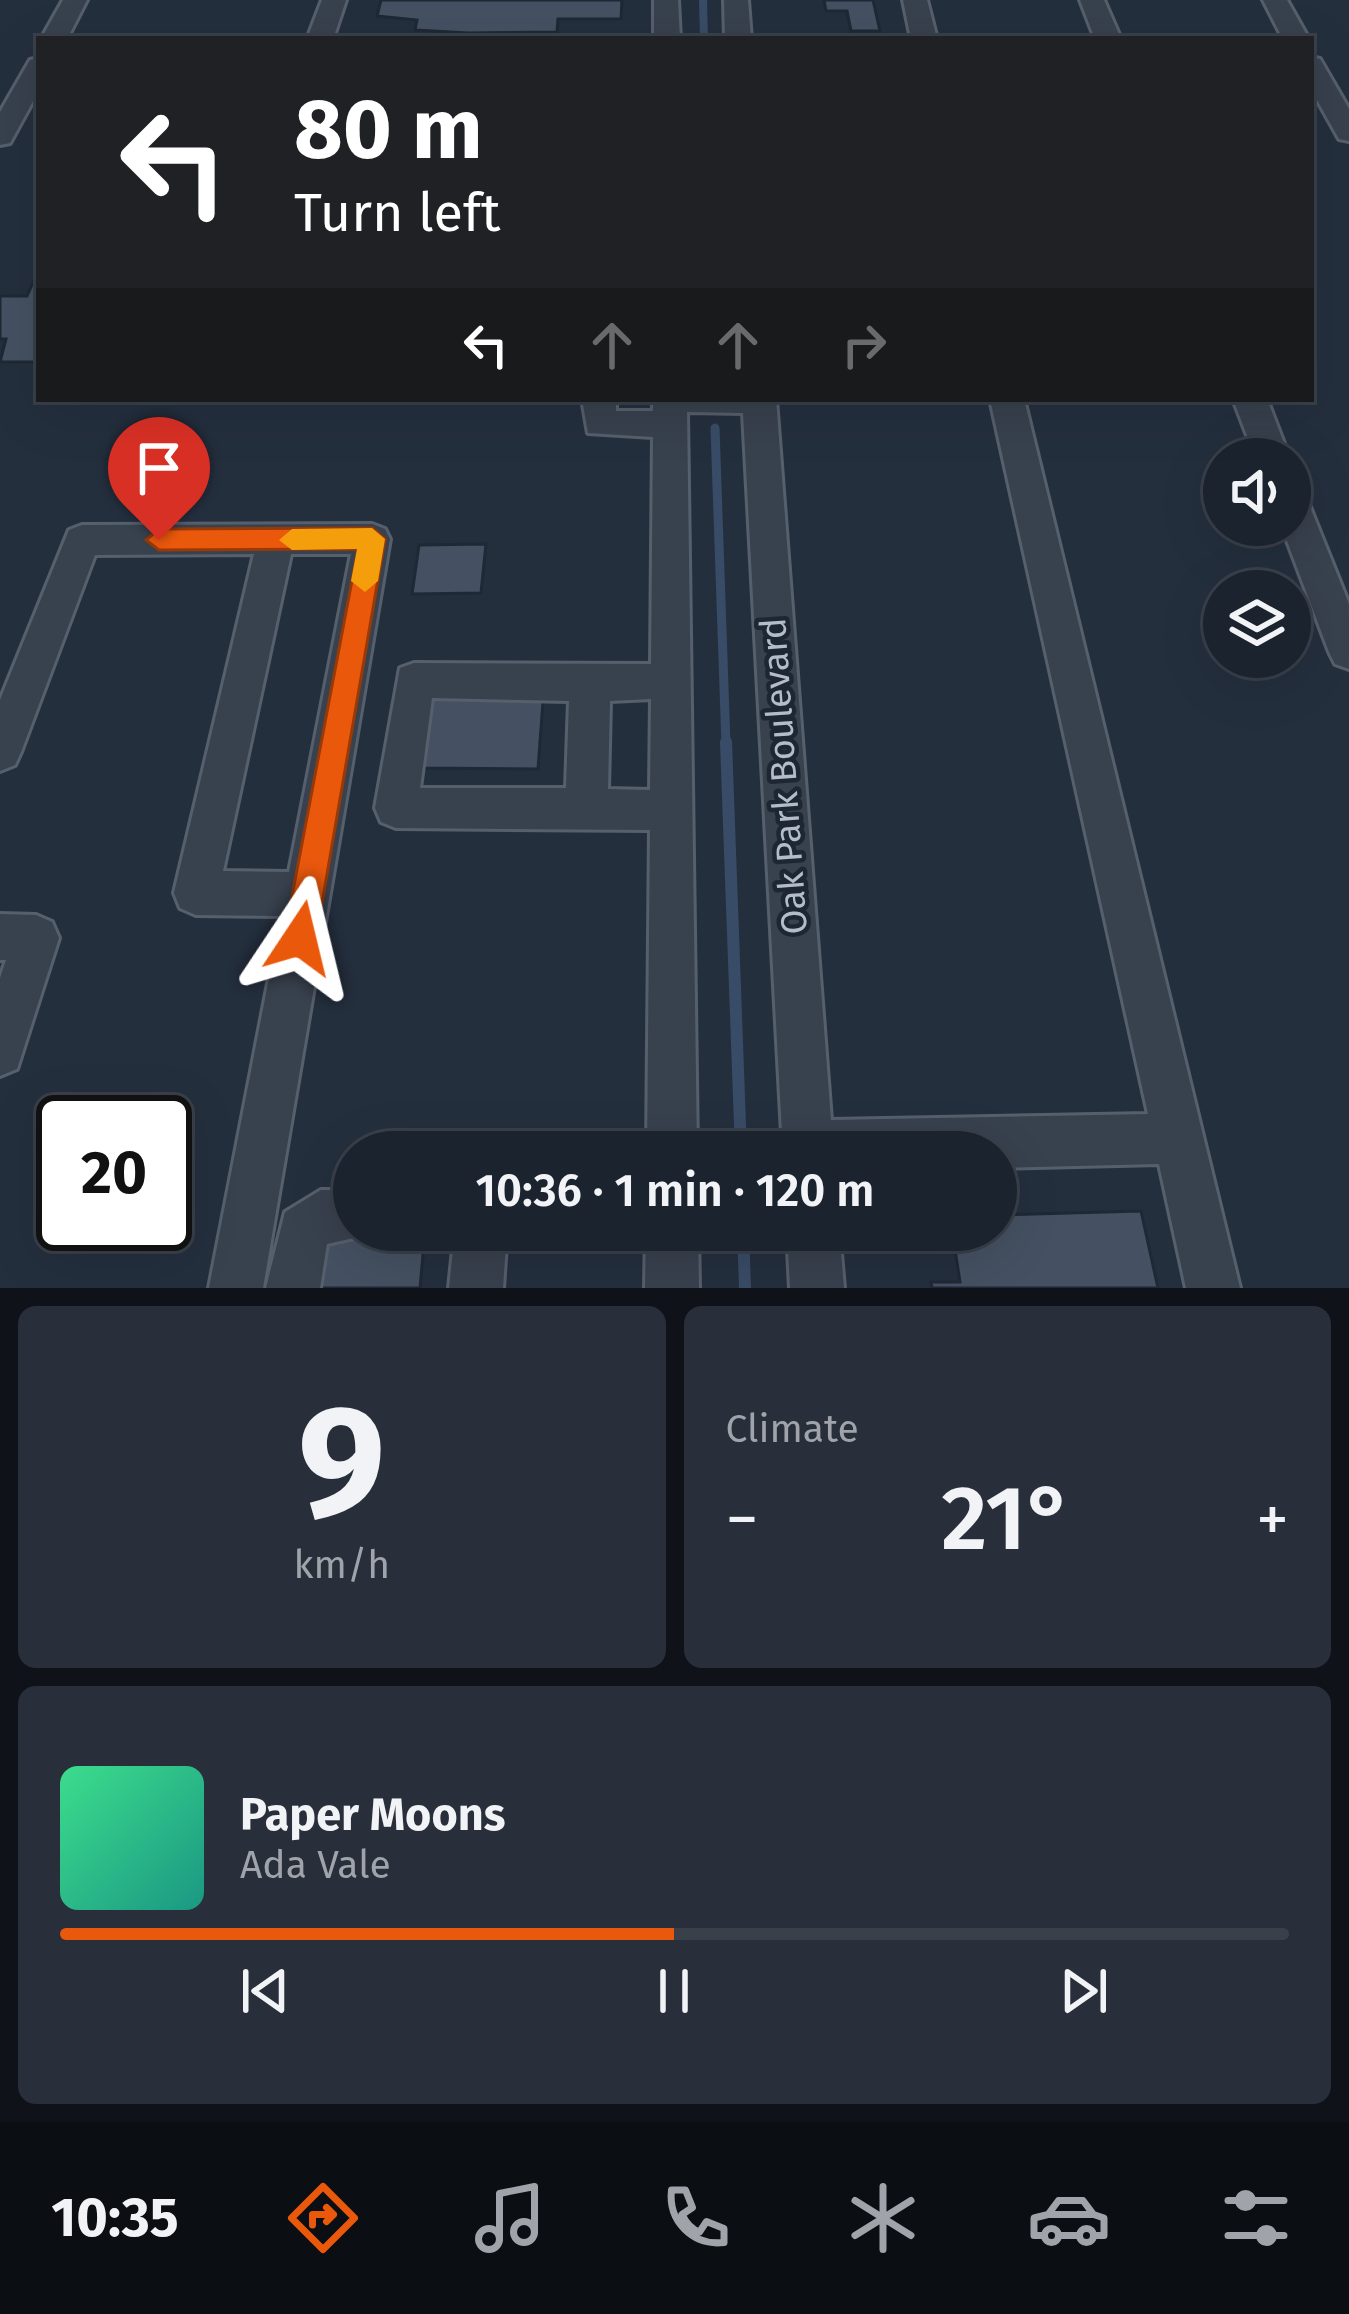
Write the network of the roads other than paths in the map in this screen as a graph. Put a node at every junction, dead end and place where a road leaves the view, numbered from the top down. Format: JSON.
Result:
{"nodes":[{"id":1,"x":75,"y":0,"type":"edge"},
{"id":2,"x":334,"y":0,"type":"edge"},
{"id":3,"x":666,"y":0,"type":"edge"},
{"id":4,"x":736,"y":0,"type":"edge"},
{"id":5,"x":915,"y":0,"type":"edge"},
{"id":6,"x":1093,"y":0,"type":"edge"},
{"id":7,"x":1274,"y":0,"type":"edge"},
{"id":8,"x":56,"y":36,"type":"edge"},
{"id":9,"x":321,"y":36,"type":"edge"},
{"id":10,"x":667,"y":36,"type":"edge"},
{"id":11,"x":738,"y":36,"type":"edge"},
{"id":12,"x":923,"y":36,"type":"edge"},
{"id":13,"x":1107,"y":36,"type":"edge"},
{"id":14,"x":1294,"y":36,"type":"edge"},
{"id":15,"x":1314,"y":70,"type":"edge"},
{"id":16,"x":36,"y":71,"type":"edge"},
{"id":17,"x":1349,"y":133,"type":"edge"},
{"id":18,"x":0,"y":137,"type":"edge"},
{"id":19,"x":598,"y":402,"type":"edge"},
{"id":20,"x":734,"y":402,"type":"edge"},
{"id":21,"x":759,"y":402,"type":"edge"},
{"id":22,"x":1008,"y":402,"type":"edge"},
{"id":23,"x":1251,"y":402,"type":"edge"},
{"id":24,"x":672,"y":407,"type":"edge"},
{"id":25,"x":1265,"y":438,"type":"edge"},
{"id":26,"x":276,"y":540,"type":"junction"},
{"id":27,"x":1307,"y":546,"type":"edge"},
{"id":28,"x":1349,"y":652,"type":"edge"},
{"id":29,"x":671,"y":681,"type":"junction"},
{"id":30,"x":590,"y":684,"type":"junction"},
{"id":31,"x":0,"y":752,"type":"edge"},
{"id":32,"x":586,"y":808,"type":"junction"},
{"id":33,"x":671,"y":811,"type":"junction"},
{"id":34,"x":308,"y":894,"type":"junction"},
{"id":35,"x":0,"y":938,"type":"edge"},
{"id":36,"x":0,"y":1052,"type":"edge"},
{"id":37,"x":672,"y":1131,"type":"edge"},
{"id":38,"x":807,"y":1131,"type":"edge"},
{"id":39,"x":1178,"y":1139,"type":"junction"},
{"id":40,"x":1017,"y":1143,"type":"edge"},
{"id":41,"x":333,"y":1216,"type":"edge"},
{"id":42,"x":479,"y":1251,"type":"edge"},
{"id":43,"x":672,"y":1251,"type":"edge"},
{"id":44,"x":814,"y":1251,"type":"edge"},
{"id":45,"x":236,"y":1288,"type":"edge"},
{"id":46,"x":293,"y":1288,"type":"edge"},
{"id":47,"x":476,"y":1288,"type":"edge"},
{"id":48,"x":672,"y":1288,"type":"edge"},
{"id":49,"x":817,"y":1288,"type":"edge"},
{"id":50,"x":1213,"y":1288,"type":"edge"}],
"edges":[{"from":1,"to":8,"type":"street"},
{"from":2,"to":9,"type":"street"},
{"from":3,"to":10,"type":"street"},
{"from":4,"to":11,"type":"street"},
{"from":5,"to":12,"type":"street"},
{"from":6,"to":13,"type":"street"},
{"from":7,"to":14,"type":"street"},
{"from":15,"to":17,"type":"street"},
{"from":16,"to":18,"type":"street"},
{"from":19,"to":24,"type":"street"},
{"from":20,"to":24,"type":"street"},
{"from":21,"to":38,"type":"street","name":"Oak Park Boulevard"},
{"from":22,"to":39,"type":"street"},
{"from":23,"to":25,"type":"street"},
{"from":24,"to":29,"type":"street"},
{"from":26,"to":31,"type":"street"},
{"from":26,"to":34,"type":"street"},
{"from":26,"to":34,"type":"street"},
{"from":27,"to":28,"type":"street"},
{"from":29,"to":30,"type":"street"},
{"from":29,"to":33,"type":"street"},
{"from":30,"to":32,"type":"street"},
{"from":30,"to":32,"type":"street"},
{"from":32,"to":33,"type":"street"},
{"from":33,"to":37,"type":"street"},
{"from":34,"to":45,"type":"street"},
{"from":35,"to":36,"type":"street"},
{"from":39,"to":40,"type":"street"},
{"from":39,"to":50,"type":"street"},
{"from":41,"to":46,"type":"street"},
{"from":42,"to":47,"type":"street"},
{"from":43,"to":48,"type":"street"},
{"from":44,"to":49,"type":"street"}]}
